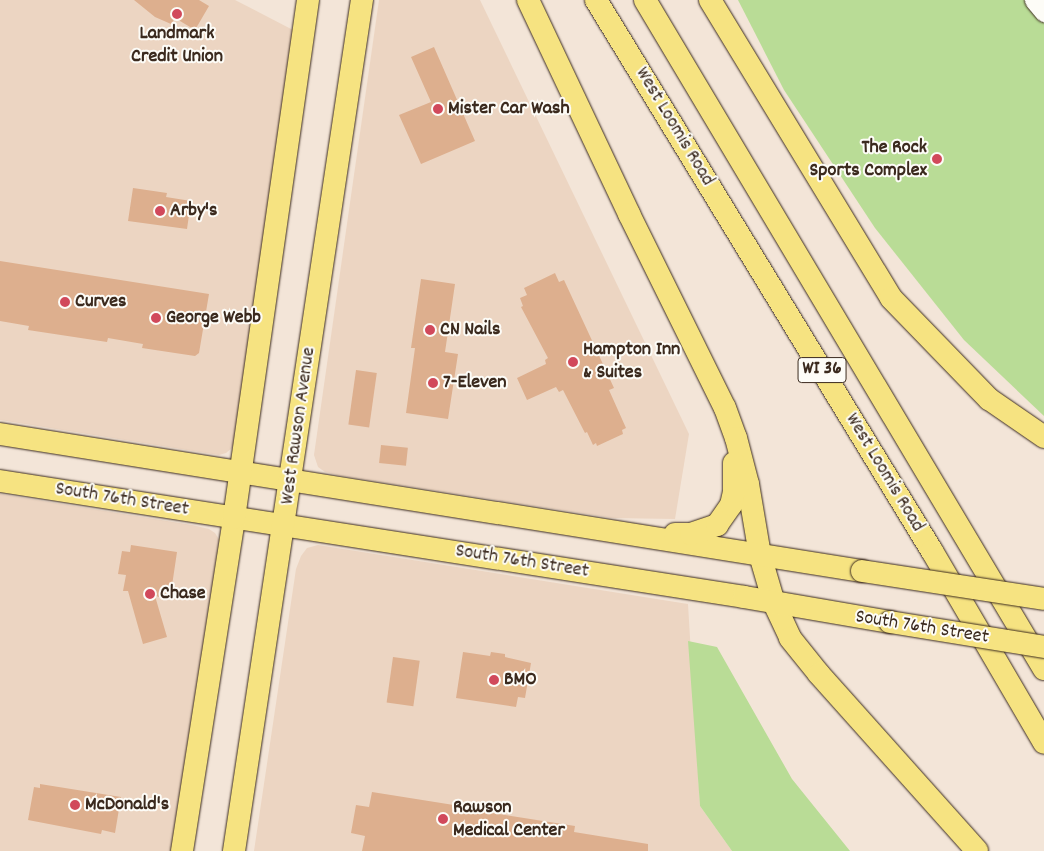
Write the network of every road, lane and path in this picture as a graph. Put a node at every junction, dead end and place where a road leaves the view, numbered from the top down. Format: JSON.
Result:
{"nodes":[{"id":1,"x":308,"y":0,"type":"edge"},
{"id":2,"x":362,"y":0,"type":"edge"},
{"id":3,"x":528,"y":0,"type":"edge"},
{"id":4,"x":596,"y":0,"type":"edge"},
{"id":5,"x":645,"y":0,"type":"edge"},
{"id":6,"x":710,"y":0,"type":"edge"},
{"id":7,"x":1034,"y":0,"type":"edge"},
{"id":8,"x":1044,"y":12,"type":"edge"},
{"id":9,"x":725,"y":408,"type":"junction"},
{"id":10,"x":0,"y":434,"type":"edge"},
{"id":11,"x":1044,"y":437,"type":"edge"},
{"id":12,"x":240,"y":472,"type":"junction"},
{"id":13,"x":0,"y":481,"type":"edge"},
{"id":14,"x":291,"y":482,"type":"junction"},
{"id":15,"x":234,"y":518,"type":"junction"},
{"id":16,"x":284,"y":525,"type":"junction"},
{"id":17,"x":630,"y":535,"type":"junction"},
{"id":18,"x":760,"y":555,"type":"junction"},
{"id":19,"x":1044,"y":599,"type":"edge"},
{"id":20,"x":774,"y":603,"type":"junction"},
{"id":21,"x":1044,"y":647,"type":"edge"},
{"id":22,"x":1044,"y":669,"type":"edge"},
{"id":23,"x":1044,"y":743,"type":"edge"},
{"id":24,"x":182,"y":851,"type":"edge"},
{"id":25,"x":234,"y":851,"type":"edge"},
{"id":26,"x":977,"y":851,"type":"edge"}],
"edges":[{"from":1,"to":12,"type":"main road"},
{"from":2,"to":14,"type":"main road","name":"West Rawson Avenue"},
{"from":3,"to":9,"type":"main road"},
{"from":4,"to":23,"type":"main road","name":"West Loomis Road","number":"WI 36"},
{"from":5,"to":22,"type":"main road","name":"West Loomis Road","number":"WI 36"},
{"from":6,"to":11,"type":"main road"},
{"from":7,"to":8,"type":"street"},
{"from":9,"to":17,"type":"main road"},
{"from":9,"to":18,"type":"main road"},
{"from":10,"to":12,"type":"main road"},
{"from":12,"to":14,"type":"main road"},
{"from":12,"to":15,"type":"main road"},
{"from":13,"to":15,"type":"main road","name":"South 76th Street"},
{"from":14,"to":16,"type":"main road","name":"West Rawson Avenue"},
{"from":14,"to":17,"type":"main road"},
{"from":15,"to":16,"type":"main road","name":"South 76th Street"},
{"from":15,"to":24,"type":"main road"},
{"from":16,"to":20,"type":"main road","name":"South 76th Street"},
{"from":16,"to":25,"type":"main road","name":"West Rawson Avenue"},
{"from":17,"to":18,"type":"main road"},
{"from":18,"to":19,"type":"main road","bridge":true},
{"from":18,"to":20,"type":"main road"},
{"from":20,"to":21,"type":"main road","name":"South 76th Street","bridge":true},
{"from":20,"to":26,"type":"main road"}]}
